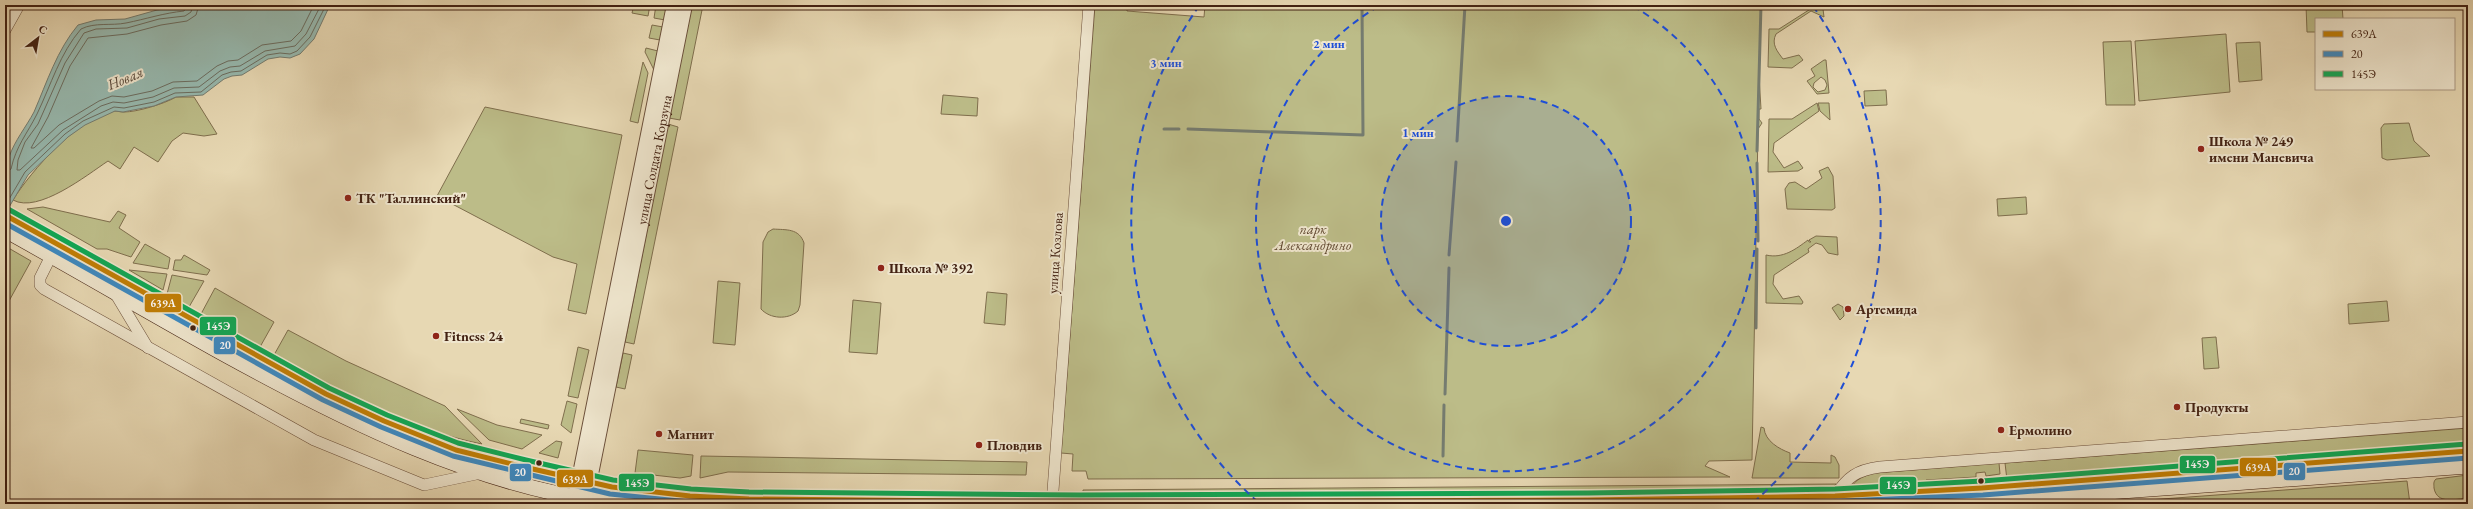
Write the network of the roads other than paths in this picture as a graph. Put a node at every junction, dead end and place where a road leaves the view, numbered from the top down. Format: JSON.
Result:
{"nodes":[{"id":1,"x":19,"y":5,"type":"edge"},
{"id":2,"x":674,"y":5,"type":"edge"},
{"id":3,"x":685,"y":5,"type":"edge"},
{"id":4,"x":1089,"y":5,"type":"edge"},
{"id":5,"x":5,"y":30,"type":"edge"},
{"id":6,"x":7,"y":221,"type":"edge"},
{"id":7,"x":54,"y":250,"type":"junction"},
{"id":8,"x":115,"y":293,"type":"junction"},
{"id":9,"x":149,"y":348,"type":"junction"},
{"id":10,"x":2468,"y":422,"type":"edge"},
{"id":11,"x":2468,"y":451,"type":"edge"},
{"id":12,"x":2468,"y":466,"type":"edge"},
{"id":13,"x":481,"y":473,"type":"junction"},
{"id":14,"x":584,"y":481,"type":"junction"},
{"id":15,"x":1835,"y":496,"type":"junction"},
{"id":16,"x":580,"y":501,"type":"edge"},
{"id":17,"x":1052,"y":503,"type":"edge"},
{"id":18,"x":616,"y":504,"type":"edge"},
{"id":19,"x":1942,"y":504,"type":"edge"}],
"edges":[{"from":1,"to":5,"type":"street"},
{"from":2,"to":14,"type":"street","name":"улица Солдата Корзуна"},
{"from":3,"to":14,"type":"street","name":"улица Солдата Корзуна"},
{"from":4,"to":17,"type":"street","name":"улица Козлова"},
{"from":6,"to":7,"type":"main road"},
{"from":7,"to":8,"type":"main road"},
{"from":7,"to":9,"type":"street"},
{"from":7,"to":14,"type":"main road"},
{"from":8,"to":9,"type":"street"},
{"from":8,"to":13,"type":"main road"},
{"from":9,"to":13,"type":"street"},
{"from":10,"to":15,"type":"street"},
{"from":11,"to":15,"type":"main road"},
{"from":12,"to":19,"type":"main road"},
{"from":13,"to":16,"type":"main road"},
{"from":14,"to":16,"type":"street","name":"улица Солдата Корзуна"},
{"from":14,"to":17,"type":"main road"},
{"from":15,"to":17,"type":"main road"},
{"from":16,"to":18,"type":"main road"}]}
